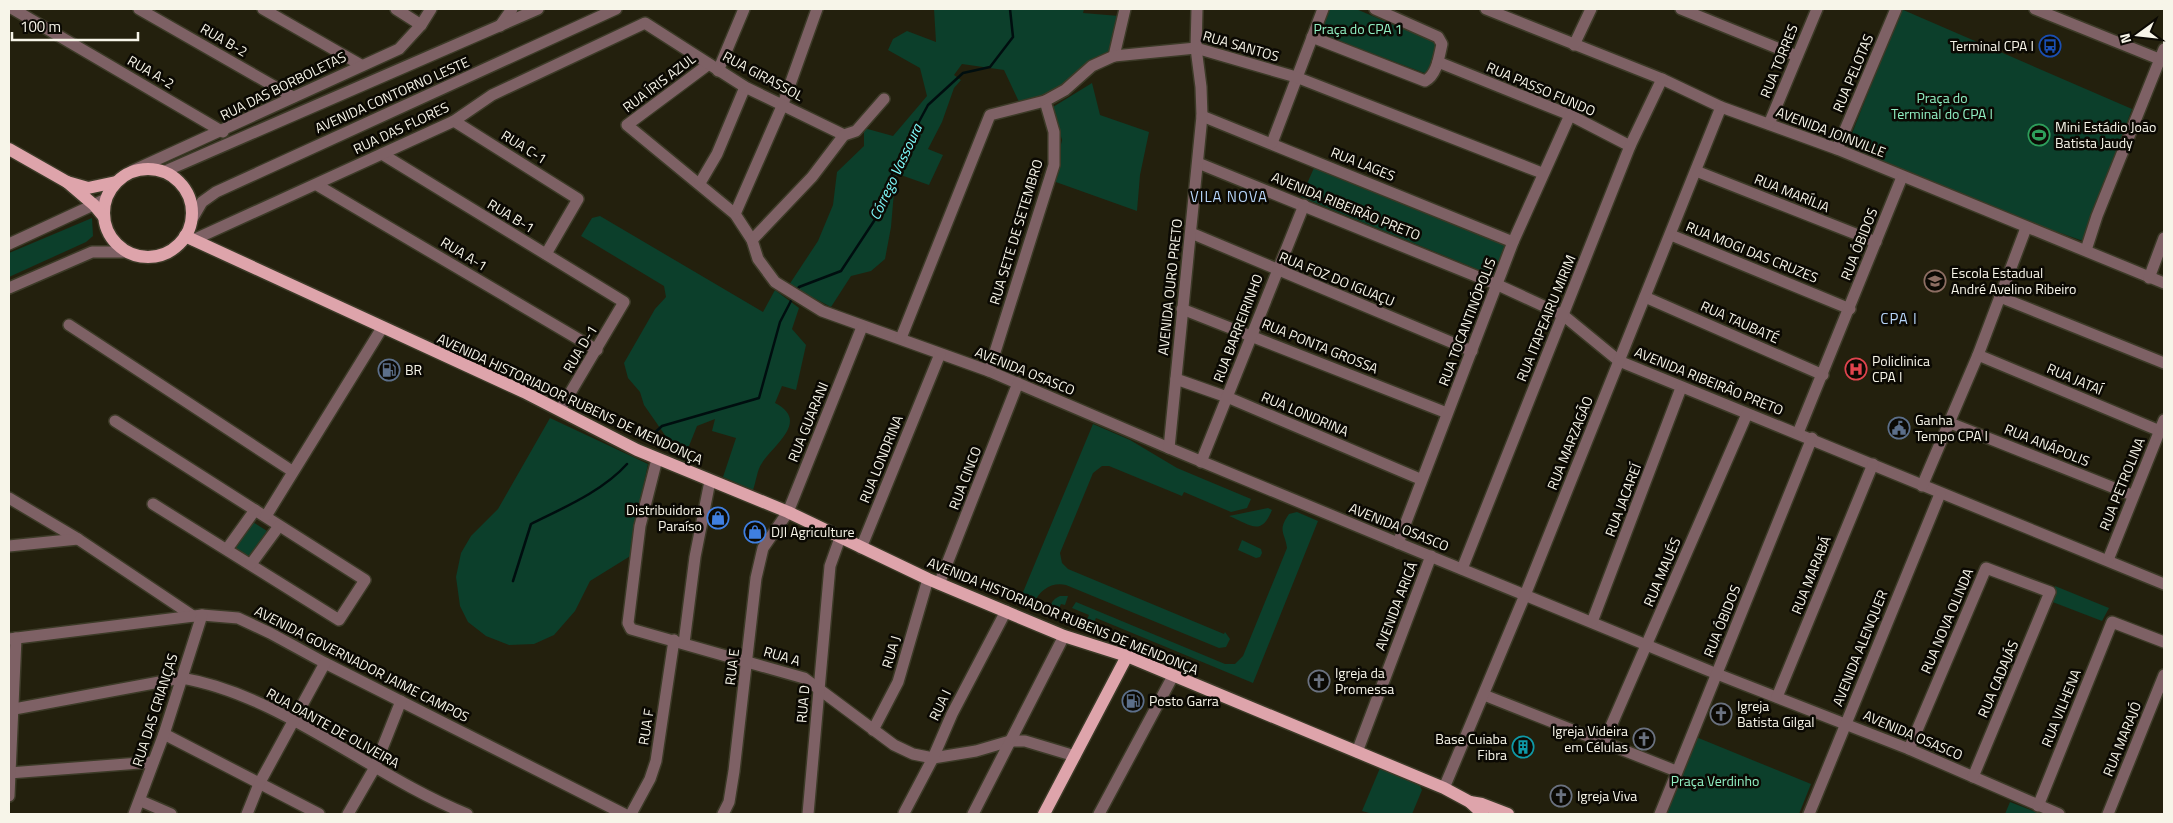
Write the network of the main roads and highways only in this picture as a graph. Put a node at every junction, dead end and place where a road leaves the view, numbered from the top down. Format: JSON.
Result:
{"nodes":[{"id":1,"x":9,"y":149,"type":"edge"},
{"id":2,"x":67,"y":182,"type":"junction"},
{"id":3,"x":116,"y":182,"type":"junction"},
{"id":4,"x":100,"y":202,"type":"junction"},
{"id":5,"x":189,"y":238,"type":"junction"},
{"id":6,"x":1127,"y":656,"type":"junction"},
{"id":7,"x":1470,"y":802,"type":"junction"},
{"id":8,"x":1044,"y":814,"type":"edge"},
{"id":9,"x":1483,"y":814,"type":"edge"},
{"id":10,"x":1508,"y":814,"type":"edge"}],
"edges":[{"from":1,"to":2,"type":"main road"},
{"from":2,"to":3,"type":"main road"},
{"from":2,"to":4,"type":"main road"},
{"from":3,"to":4,"type":"main road"},
{"from":3,"to":5,"type":"main road"},
{"from":4,"to":5,"type":"main road"},
{"from":5,"to":6,"type":"main road","name":"AVENIDA HISTORIADOR RUBENS DE MENDONÇA"},
{"from":6,"to":7,"type":"main road","name":"AVENIDA HISTORIADOR RUBENS DE MENDONÇA"},
{"from":6,"to":8,"type":"main road"},
{"from":7,"to":9,"type":"main road","name":"AVENIDA HISTORIADOR RUBENS DE MENDONÇA"},
{"from":7,"to":10,"type":"main road","name":"AVENIDA HISTORIADOR RUBENS DE MENDONÇA"}]}
